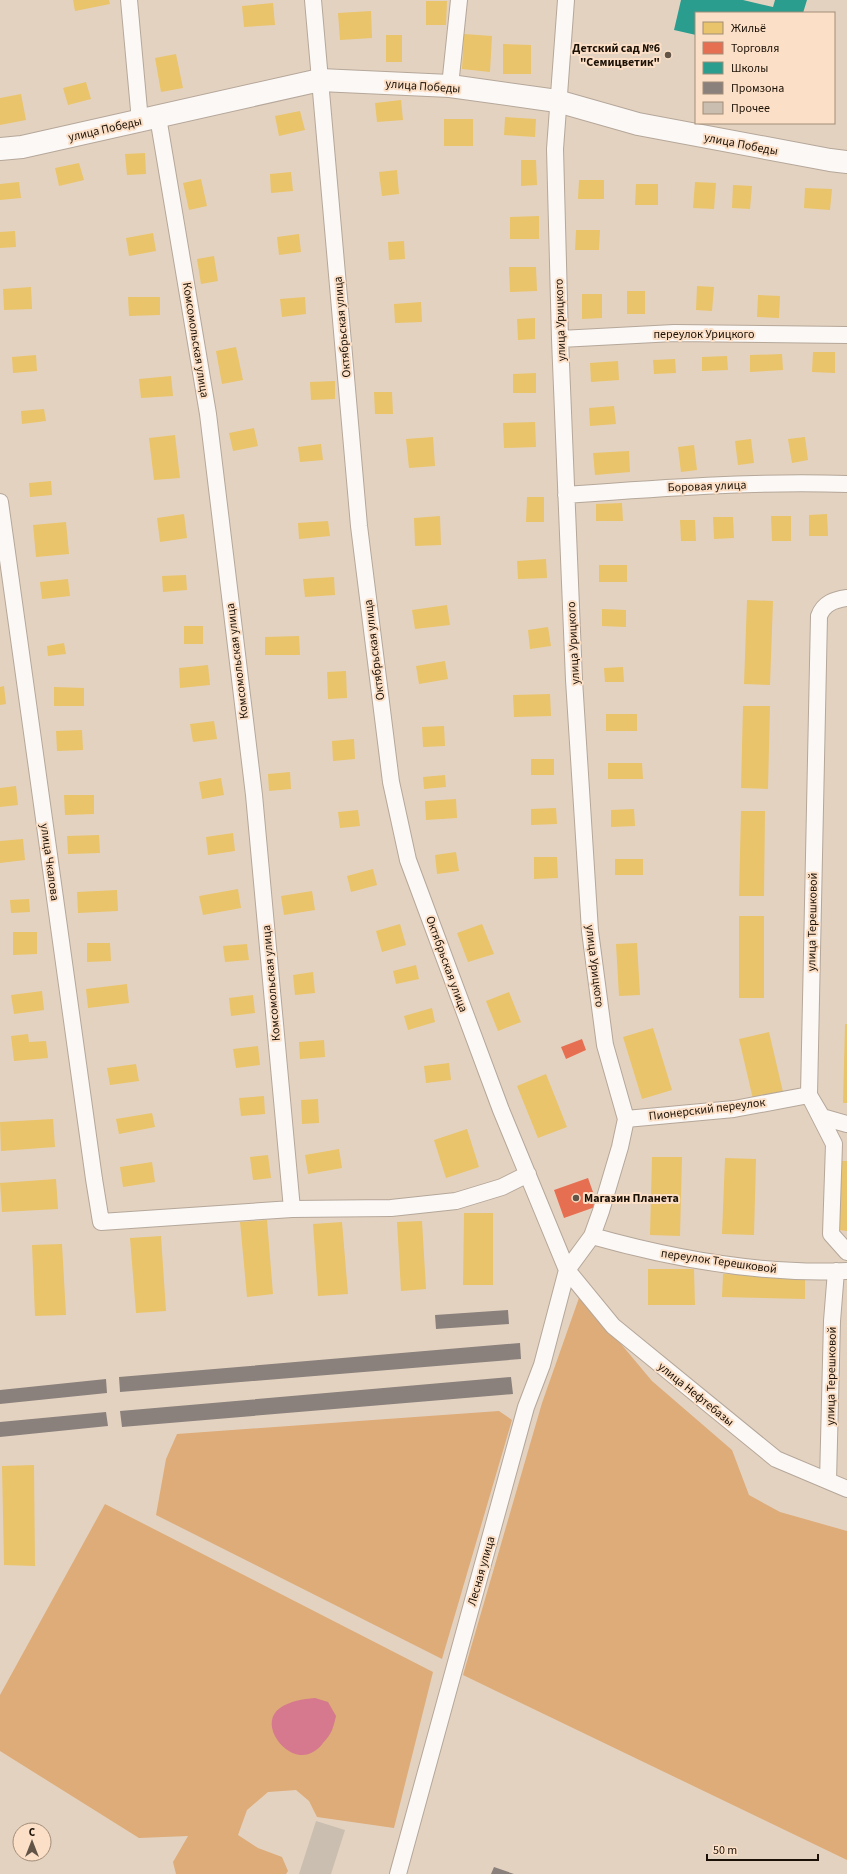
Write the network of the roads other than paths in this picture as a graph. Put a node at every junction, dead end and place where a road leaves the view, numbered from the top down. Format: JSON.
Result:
{"nodes":[{"id":1,"x":129,"y":0,"type":"edge"},
{"id":2,"x":313,"y":0,"type":"edge"},
{"id":3,"x":459,"y":0,"type":"edge"},
{"id":4,"x":566,"y":0,"type":"edge"},
{"id":5,"x":320,"y":80,"type":"junction"},
{"id":6,"x":450,"y":86,"type":"junction"},
{"id":7,"x":558,"y":101,"type":"junction"},
{"id":8,"x":149,"y":119,"type":"junction"},
{"id":9,"x":0,"y":149,"type":"edge"},
{"id":10,"x":847,"y":162,"type":"edge"},
{"id":11,"x":847,"y":335,"type":"edge"},
{"id":12,"x":560,"y":339,"type":"junction"},
{"id":13,"x":847,"y":484,"type":"edge"},
{"id":14,"x":566,"y":495,"type":"junction"},
{"id":15,"x":0,"y":502,"type":"edge"},
{"id":16,"x":847,"y":598,"type":"edge"},
{"id":17,"x":809,"y":1095,"type":"junction"},
{"id":18,"x":626,"y":1119,"type":"junction"},
{"id":19,"x":847,"y":1124,"type":"edge"},
{"id":20,"x":528,"y":1174,"type":"junction"},
{"id":21,"x":292,"y":1209,"type":"junction"},
{"id":22,"x":592,"y":1236,"type":"junction"},
{"id":23,"x":847,"y":1252,"type":"edge"},
{"id":24,"x":567,"y":1270,"type":"junction"},
{"id":25,"x":841,"y":1271,"type":"edge"},
{"id":26,"x":828,"y":1481,"type":"junction"},
{"id":27,"x":847,"y":1489,"type":"edge"},
{"id":28,"x":398,"y":1874,"type":"edge"}],
"edges":[{"from":1,"to":8,"type":"street","name":"Комсомольская улица"},
{"from":2,"to":5,"type":"street","name":"Октябрьская улица"},
{"from":3,"to":6,"type":"street"},
{"from":4,"to":7,"type":"street","name":"улица Урицкого"},
{"from":5,"to":6,"type":"street","name":"улица Победы"},
{"from":5,"to":8,"type":"street","name":"улица Победы"},
{"from":5,"to":20,"type":"street","name":"Октябрьская улица"},
{"from":6,"to":7,"type":"street","name":"улица Победы"},
{"from":7,"to":10,"type":"street","name":"улица Победы"},
{"from":7,"to":12,"type":"street","name":"улица Урицкого"},
{"from":8,"to":9,"type":"street","name":"улица Победы"},
{"from":8,"to":21,"type":"street","name":"Комсомольская улица"},
{"from":11,"to":12,"type":"street","name":"переулок Урицкого"},
{"from":12,"to":14,"type":"street","name":"улица Урицкого"},
{"from":13,"to":14,"type":"street","name":"Боровая улица"},
{"from":14,"to":18,"type":"street","name":"улица Урицкого"},
{"from":15,"to":21,"type":"street","name":"улица Чкалова"},
{"from":16,"to":17,"type":"street","name":"улица Терешковой"},
{"from":17,"to":18,"type":"street","name":"Пионерский переулок"},
{"from":17,"to":19,"type":"street"},
{"from":17,"to":23,"type":"street","name":"улица Терешковой"},
{"from":18,"to":22,"type":"street","name":"улица Урицкого"},
{"from":20,"to":21,"type":"street"},
{"from":20,"to":24,"type":"street","name":"Октябрьская улица"},
{"from":22,"to":24,"type":"street","name":"улица Урицкого"},
{"from":22,"to":25,"type":"street","name":"переулок Терешковой"},
{"from":24,"to":26,"type":"street","name":"улица Нефтебазы"},
{"from":24,"to":28,"type":"street","name":"Лесная улица"},
{"from":25,"to":26,"type":"street","name":"улица Терешковой"},
{"from":26,"to":27,"type":"street","name":"улица Нефтебазы"}]}
